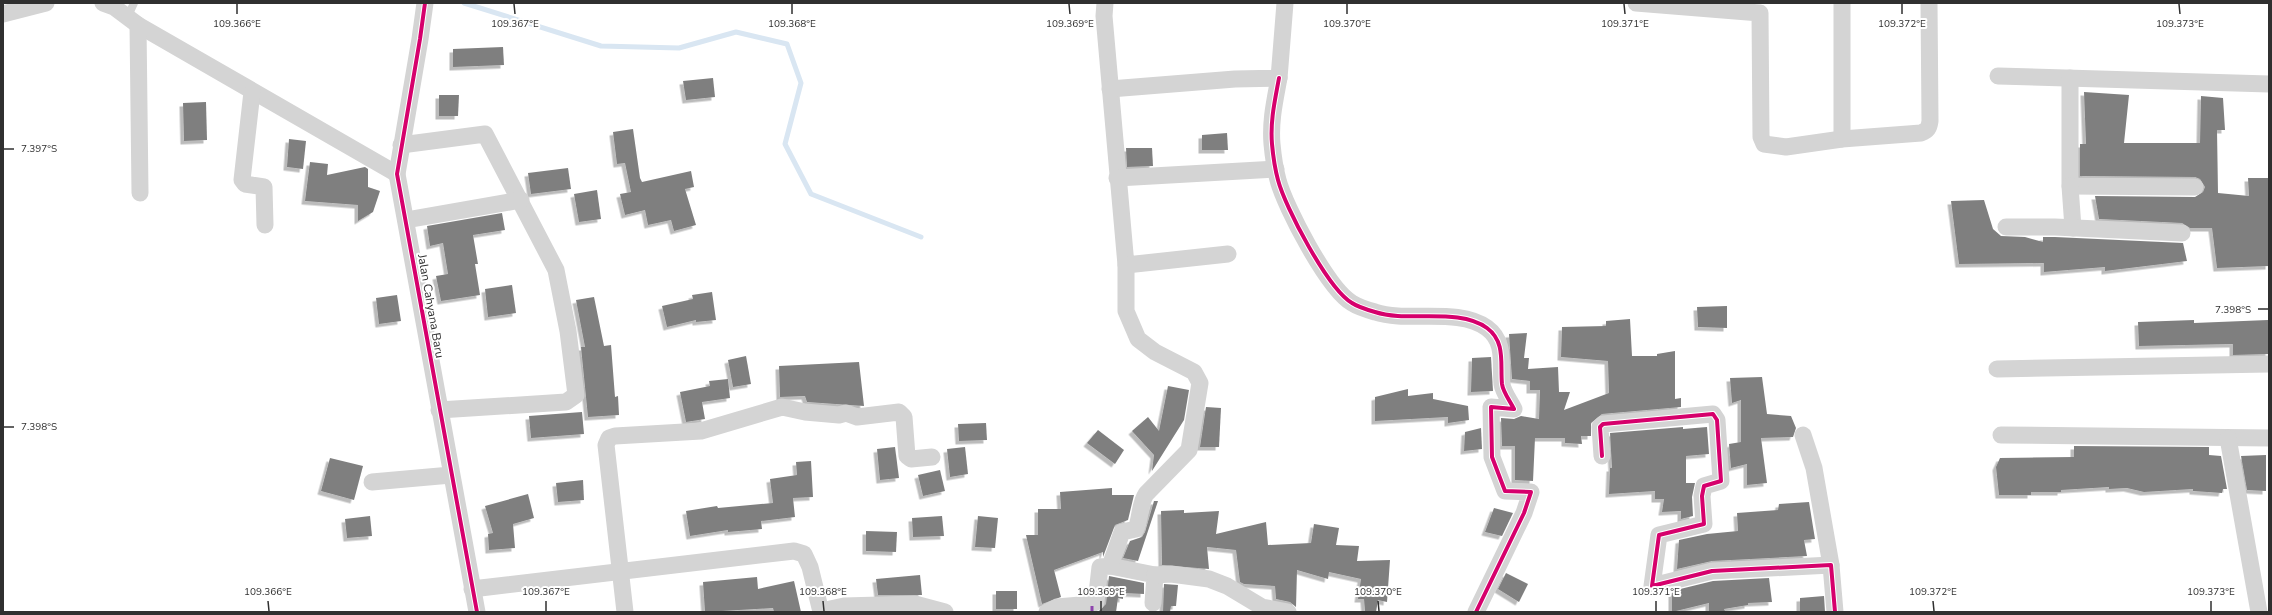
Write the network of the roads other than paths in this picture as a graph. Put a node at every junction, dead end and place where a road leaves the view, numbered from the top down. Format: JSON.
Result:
{"nodes":[{"id":1,"x":46,"y":3,"type":"edge"},
{"id":2,"x":103,"y":3,"type":"edge"},
{"id":3,"x":425,"y":3,"type":"edge"},
{"id":4,"x":1105,"y":3,"type":"edge"},
{"id":5,"x":1285,"y":3,"type":"edge"},
{"id":6,"x":1636,"y":3,"type":"edge"},
{"id":7,"x":1842,"y":3,"type":"edge"},
{"id":8,"x":1929,"y":3,"type":"edge"},
{"id":9,"x":1760,"y":8,"type":"edge"},
{"id":10,"x":3,"y":14,"type":"edge"},
{"id":11,"x":133,"y":14,"type":"edge"},
{"id":12,"x":1280,"y":70,"type":"junction"},
{"id":13,"x":1998,"y":76,"type":"dead end"},
{"id":14,"x":2070,"y":78,"type":"junction"},
{"id":15,"x":2269,"y":84,"type":"edge"},
{"id":16,"x":1110,"y":89,"type":"junction"},
{"id":17,"x":252,"y":92,"type":"junction"},
{"id":18,"x":1842,"y":139,"type":"junction"},
{"id":19,"x":401,"y":145,"type":"junction"},
{"id":20,"x":1276,"y":170,"type":"junction"},
{"id":21,"x":397,"y":174,"type":"junction"},
{"id":22,"x":1117,"y":178,"type":"junction"},
{"id":23,"x":2070,"y":186,"type":"junction"},
{"id":24,"x":2195,"y":187,"type":"dead end"},
{"id":25,"x":140,"y":194,"type":"dead end"},
{"id":26,"x":521,"y":200,"type":"junction"},
{"id":27,"x":406,"y":220,"type":"junction"},
{"id":28,"x":265,"y":225,"type":"dead end"},
{"id":29,"x":2006,"y":227,"type":"dead end"},
{"id":30,"x":2073,"y":228,"type":"junction"},
{"id":31,"x":2182,"y":234,"type":"dead end"},
{"id":32,"x":1228,"y":254,"type":"dead end"},
{"id":33,"x":1126,"y":265,"type":"junction"},
{"id":34,"x":2269,"y":364,"type":"edge"},
{"id":35,"x":1997,"y":369,"type":"dead end"},
{"id":36,"x":439,"y":410,"type":"junction"},
{"id":37,"x":1803,"y":435,"type":"dead end"},
{"id":38,"x":2001,"y":435,"type":"dead end"},
{"id":39,"x":2228,"y":438,"type":"junction"},
{"id":40,"x":2269,"y":438,"type":"edge"},
{"id":41,"x":1602,"y":456,"type":"dead end"},
{"id":42,"x":932,"y":457,"type":"dead end"},
{"id":43,"x":451,"y":475,"type":"junction"},
{"id":44,"x":372,"y":482,"type":"dead end"},
{"id":45,"x":1831,"y":565,"type":"junction"},
{"id":46,"x":1110,"y":566,"type":"junction"},
{"id":47,"x":619,"y":572,"type":"junction"},
{"id":48,"x":1154,"y":575,"type":"junction"},
{"id":49,"x":472,"y":589,"type":"junction"},
{"id":50,"x":1153,"y":604,"type":"dead end"},
{"id":51,"x":1092,"y":608,"type":"edge"},
{"id":52,"x":821,"y":611,"type":"edge"},
{"id":53,"x":477,"y":612,"type":"edge"},
{"id":54,"x":625,"y":612,"type":"edge"},
{"id":55,"x":945,"y":612,"type":"edge"},
{"id":56,"x":1047,"y":612,"type":"edge"},
{"id":57,"x":1288,"y":612,"type":"edge"},
{"id":58,"x":1476,"y":612,"type":"edge"},
{"id":59,"x":1835,"y":612,"type":"edge"},
{"id":60,"x":2259,"y":612,"type":"edge"}],
"edges":[{"from":1,"to":10,"type":"street"},
{"from":2,"to":11,"type":"street"},
{"from":3,"to":19,"type":"street","name":"Jalan Cahyana Baru"},
{"from":4,"to":16,"type":"street"},
{"from":5,"to":12,"type":"street"},
{"from":6,"to":9,"type":"street"},
{"from":7,"to":18,"type":"street"},
{"from":8,"to":18,"type":"street"},
{"from":9,"to":18,"type":"street"},
{"from":11,"to":17,"type":"street"},
{"from":11,"to":25,"type":"street"},
{"from":12,"to":16,"type":"street"},
{"from":12,"to":20,"type":"street"},
{"from":13,"to":14,"type":"street"},
{"from":14,"to":15,"type":"street"},
{"from":14,"to":23,"type":"street"},
{"from":16,"to":22,"type":"street"},
{"from":17,"to":21,"type":"street"},
{"from":17,"to":28,"type":"street"},
{"from":19,"to":21,"type":"street","name":"Jalan Cahyana Baru"},
{"from":19,"to":26,"type":"street"},
{"from":20,"to":22,"type":"street"},
{"from":20,"to":58,"type":"street"},
{"from":21,"to":27,"type":"street","name":"Jalan Cahyana Baru"},
{"from":22,"to":33,"type":"street"},
{"from":23,"to":24,"type":"street"},
{"from":23,"to":30,"type":"street"},
{"from":26,"to":27,"type":"street"},
{"from":26,"to":36,"type":"street"},
{"from":27,"to":36,"type":"street","name":"Jalan Cahyana Baru"},
{"from":29,"to":30,"type":"street"},
{"from":30,"to":31,"type":"street"},
{"from":32,"to":33,"type":"street"},
{"from":33,"to":46,"type":"street"},
{"from":34,"to":35,"type":"street"},
{"from":36,"to":43,"type":"street","name":"Jalan Cahyana Baru"},
{"from":37,"to":45,"type":"street"},
{"from":38,"to":39,"type":"street"},
{"from":39,"to":40,"type":"street"},
{"from":39,"to":60,"type":"street"},
{"from":41,"to":45,"type":"street"},
{"from":42,"to":47,"type":"street"},
{"from":43,"to":44,"type":"street"},
{"from":43,"to":49,"type":"street","name":"Jalan Cahyana Baru"},
{"from":45,"to":59,"type":"street"},
{"from":46,"to":48,"type":"street"},
{"from":46,"to":51,"type":"street"},
{"from":47,"to":49,"type":"street"},
{"from":47,"to":52,"type":"street"},
{"from":47,"to":54,"type":"street"},
{"from":48,"to":50,"type":"street"},
{"from":48,"to":57,"type":"street"},
{"from":49,"to":53,"type":"street","name":"Jalan Cahyana Baru"},
{"from":51,"to":56,"type":"street"},
{"from":52,"to":55,"type":"street"}]}
